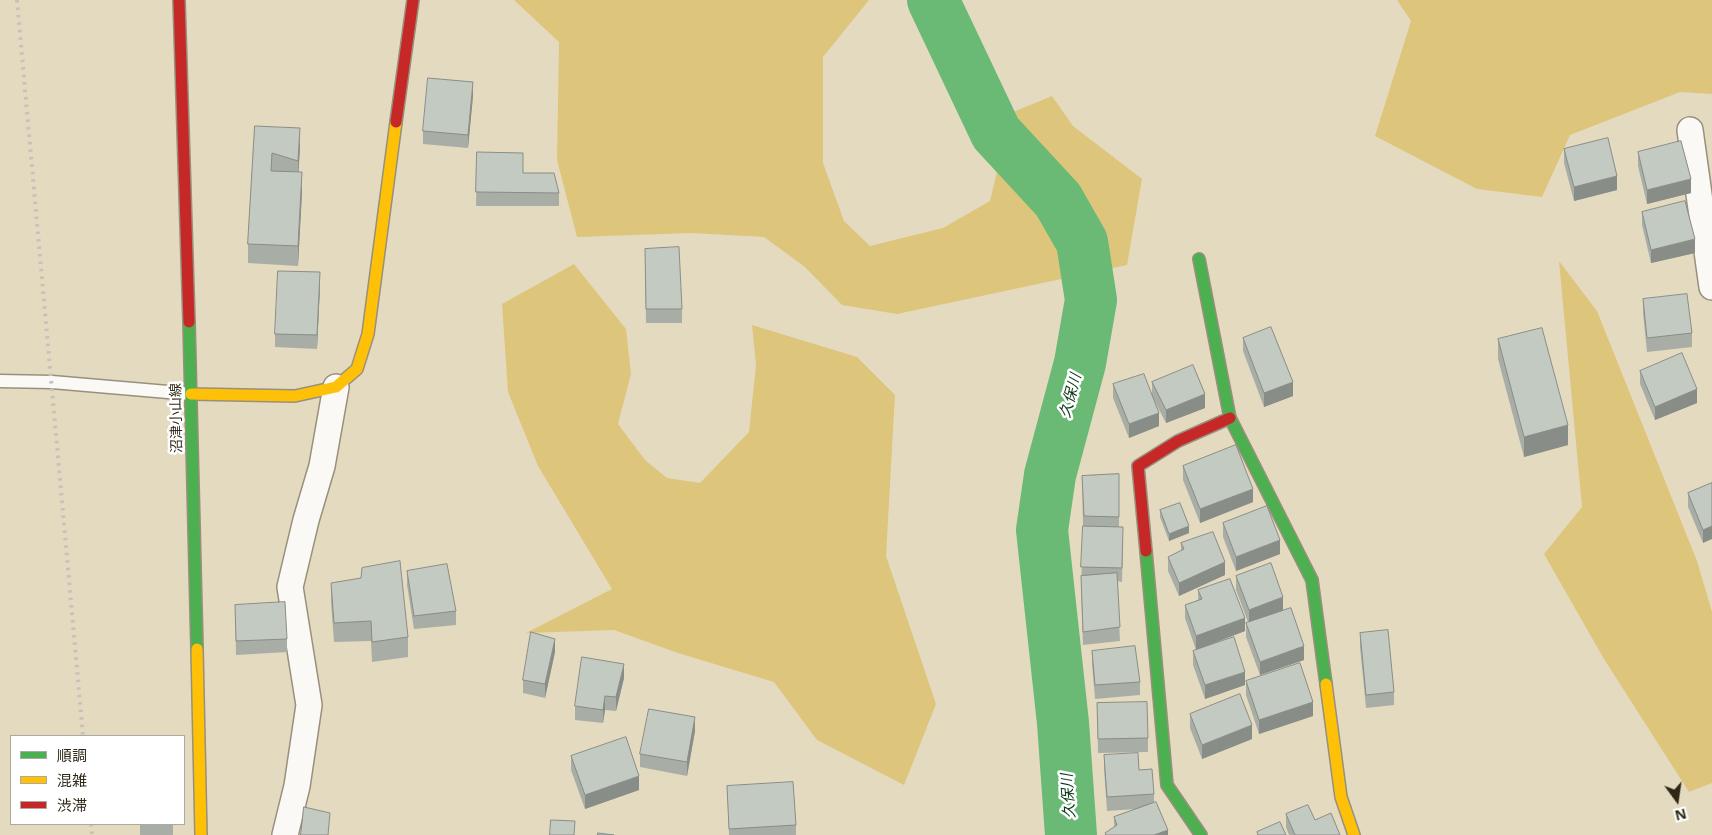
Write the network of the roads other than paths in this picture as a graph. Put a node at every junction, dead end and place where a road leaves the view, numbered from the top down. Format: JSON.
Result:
{"nodes":[{"id":1,"x":179,"y":0,"type":"edge"},
{"id":2,"x":414,"y":0,"type":"edge"},
{"id":3,"x":1690,"y":130,"type":"dead end"},
{"id":4,"x":1198,"y":259,"type":"dead end"},
{"id":5,"x":1712,"y":287,"type":"edge"},
{"id":6,"x":0,"y":381,"type":"edge"},
{"id":7,"x":336,"y":387,"type":"junction"},
{"id":8,"x":191,"y":394,"type":"junction"},
{"id":9,"x":1230,"y":418,"type":"junction"},
{"id":10,"x":201,"y":835,"type":"edge"},
{"id":11,"x":284,"y":835,"type":"edge"},
{"id":12,"x":1201,"y":835,"type":"edge"},
{"id":13,"x":1354,"y":835,"type":"edge"}],
"edges":[{"from":1,"to":8,"type":"street","name":"沼津小山線"},
{"from":2,"to":7,"type":"street"},
{"from":3,"to":5,"type":"street"},
{"from":4,"to":9,"type":"street"},
{"from":6,"to":8,"type":"lane"},
{"from":7,"to":8,"type":"street"},
{"from":7,"to":11,"type":"street"},
{"from":8,"to":10,"type":"street","name":"沼津小山線"},
{"from":9,"to":12,"type":"street"},
{"from":9,"to":13,"type":"street"}]}
